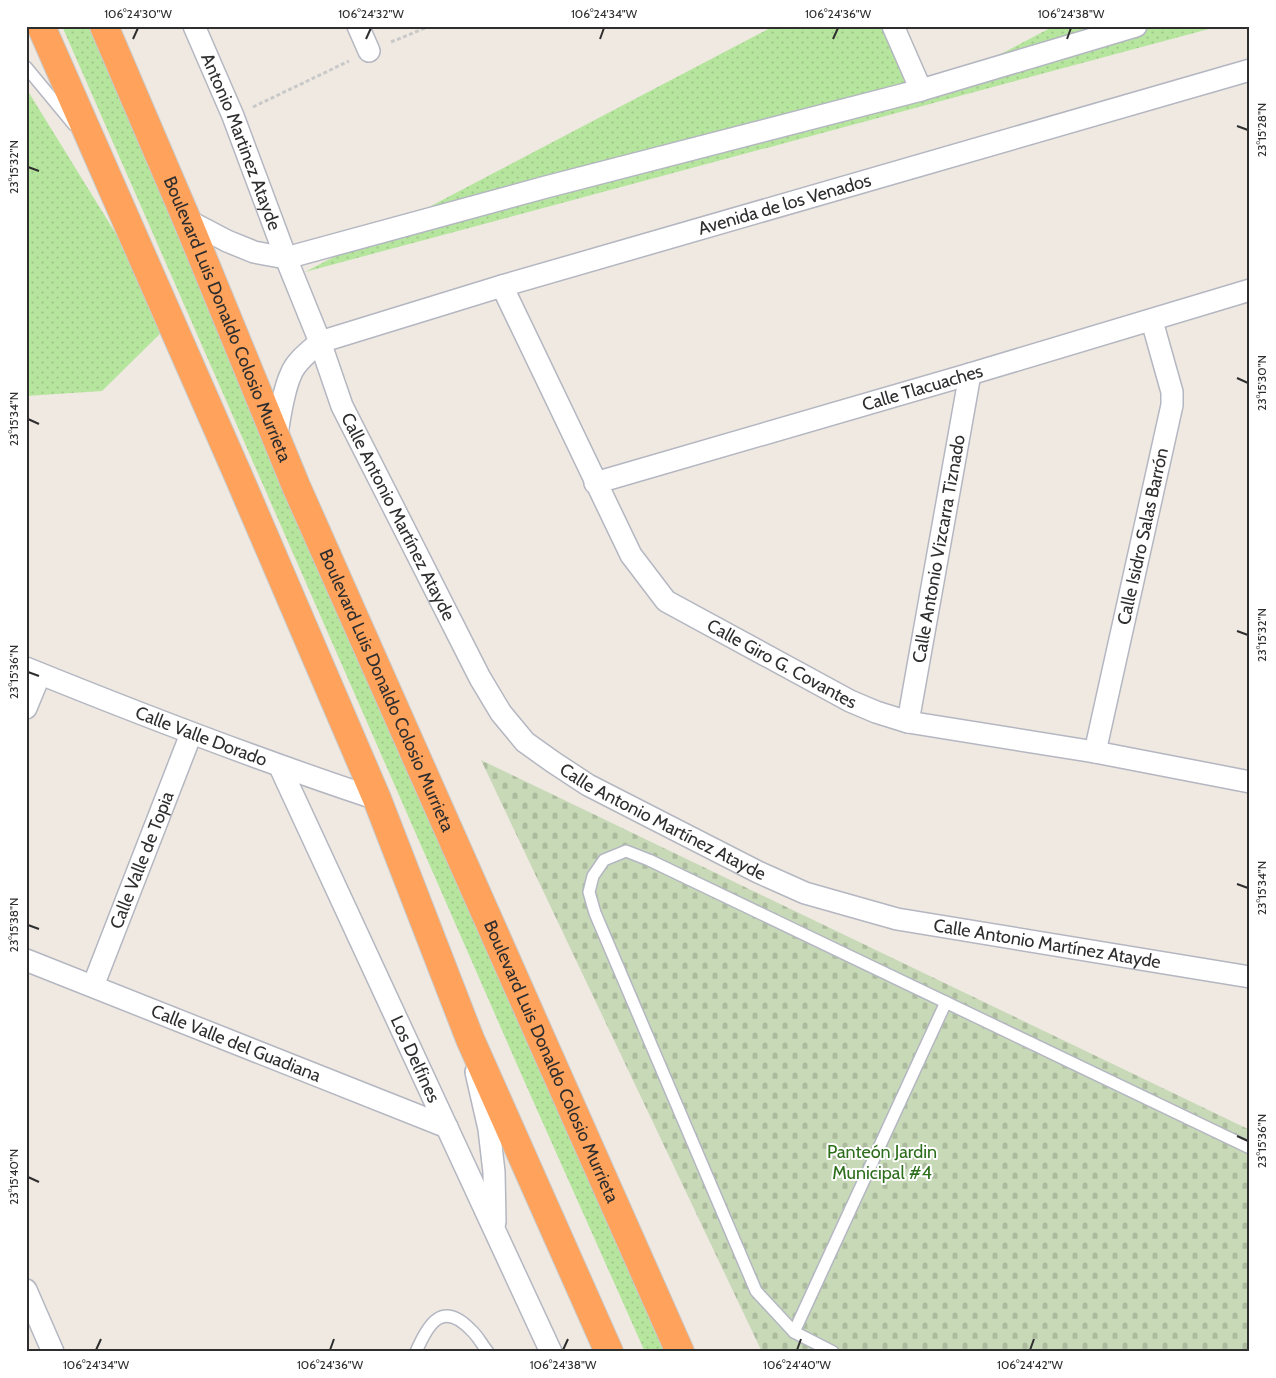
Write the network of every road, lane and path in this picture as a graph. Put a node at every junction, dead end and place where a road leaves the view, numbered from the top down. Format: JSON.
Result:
{"nodes":[{"id":1,"x":40,"y":26,"type":"edge"},
{"id":2,"x":104,"y":26,"type":"edge"},
{"id":3,"x":194,"y":26,"type":"edge"},
{"id":4,"x":358,"y":26,"type":"edge"},
{"id":5,"x":430,"y":26,"type":"edge"},
{"id":6,"x":893,"y":26,"type":"edge"},
{"id":7,"x":1136,"y":26,"type":"edge"},
{"id":8,"x":369,"y":51,"type":"junction"},
{"id":9,"x":26,"y":67,"type":"edge"},
{"id":10,"x":1250,"y":70,"type":"edge"},
{"id":11,"x":921,"y":90,"type":"junction"},
{"id":12,"x":233,"y":116,"type":"junction"},
{"id":13,"x":94,"y":150,"type":"junction"},
{"id":14,"x":188,"y":220,"type":"junction"},
{"id":15,"x":286,"y":258,"type":"junction"},
{"id":16,"x":502,"y":286,"type":"junction"},
{"id":17,"x":1250,"y":290,"type":"edge"},
{"id":18,"x":1152,"y":321,"type":"junction"},
{"id":19,"x":320,"y":342,"type":"junction"},
{"id":20,"x":970,"y":374,"type":"junction"},
{"id":21,"x":276,"y":440,"type":"junction"},
{"id":22,"x":595,"y":483,"type":"junction"},
{"id":23,"x":33,"y":671,"type":"edge"},
{"id":24,"x":26,"y":708,"type":"edge"},
{"id":25,"x":908,"y":722,"type":"junction"},
{"id":26,"x":191,"y":734,"type":"junction"},
{"id":27,"x":1095,"y":752,"type":"junction"},
{"id":28,"x":280,"y":767,"type":"junction"},
{"id":29,"x":1250,"y":782,"type":"edge"},
{"id":30,"x":378,"y":798,"type":"junction"},
{"id":31,"x":26,"y":960,"type":"edge"},
{"id":32,"x":1250,"y":977,"type":"edge"},
{"id":33,"x":92,"y":986,"type":"junction"},
{"id":34,"x":946,"y":1002,"type":"junction"},
{"id":35,"x":470,"y":1039,"type":"junction"},
{"id":36,"x":447,"y":1127,"type":"junction"},
{"id":37,"x":1250,"y":1148,"type":"edge"},
{"id":38,"x":495,"y":1230,"type":"junction"},
{"id":39,"x":26,"y":1290,"type":"edge"},
{"id":40,"x":794,"y":1332,"type":"junction"},
{"id":41,"x":545,"y":1351,"type":"edge"},
{"id":42,"x":53,"y":1352,"type":"edge"},
{"id":43,"x":416,"y":1352,"type":"edge"},
{"id":44,"x":488,"y":1352,"type":"edge"},
{"id":45,"x":609,"y":1352,"type":"edge"},
{"id":46,"x":680,"y":1352,"type":"edge"},
{"id":47,"x":833,"y":1352,"type":"edge"}],
"edges":[{"from":1,"to":13,"type":"highway"},
{"from":2,"to":14,"type":"highway","name":"Boulevard Luis Donaldo Colosio Murrieta"},
{"from":3,"to":12,"type":"street","name":"Antonio Martinez Atayde"},
{"from":4,"to":8,"type":"street"},
{"from":5,"to":8,"type":"path"},
{"from":6,"to":11,"type":"street"},
{"from":7,"to":11,"type":"street"},
{"from":8,"to":12,"type":"path"},
{"from":9,"to":13,"type":"lane"},
{"from":10,"to":16,"type":"street","name":"Avenida de los Venados"},
{"from":11,"to":15,"type":"street"},
{"from":12,"to":15,"type":"street","name":"Antonio Martinez Atayde"},
{"from":13,"to":30,"type":"highway"},
{"from":14,"to":15,"type":"street"},
{"from":14,"to":21,"type":"highway","name":"Boulevard Luis Donaldo Colosio Murrieta"},
{"from":15,"to":19,"type":"street","name":"Antonio Martinez Atayde"},
{"from":16,"to":19,"type":"street","name":"Avenida de los Venados"},
{"from":16,"to":22,"type":"street","name":"Calle Giro G. Covantes"},
{"from":17,"to":18,"type":"street","name":"Calle Tlacuaches"},
{"from":18,"to":20,"type":"street","name":"Calle Tlacuaches"},
{"from":18,"to":27,"type":"street","name":"Calle Isidro Salas Barrón"},
{"from":19,"to":21,"type":"street"},
{"from":19,"to":32,"type":"street","name":"Calle Antonio Martínez Atayde"},
{"from":20,"to":22,"type":"street","name":"Calle Tlacuaches"},
{"from":20,"to":25,"type":"street","name":"Calle Antonio Vizcarra Tiznado"},
{"from":21,"to":46,"type":"highway","name":"Boulevard Luis Donaldo Colosio Murrieta"},
{"from":22,"to":25,"type":"street","name":"Calle Giro G. Covantes"},
{"from":23,"to":24,"type":"street"},
{"from":23,"to":26,"type":"street","name":"Calle Valle Dorado"},
{"from":25,"to":27,"type":"street","name":"Calle Giro G. Covantes"},
{"from":26,"to":28,"type":"street","name":"Calle Valle Dorado"},
{"from":26,"to":33,"type":"street","name":"Calle Valle de Topia"},
{"from":27,"to":29,"type":"street","name":"Calle Giro G. Covantes"},
{"from":28,"to":30,"type":"street","name":"Calle Valle Dorado"},
{"from":28,"to":36,"type":"street","name":"Los Delfines"},
{"from":30,"to":35,"type":"highway"},
{"from":31,"to":33,"type":"street","name":"Calle Valle del Guadiana"},
{"from":33,"to":36,"type":"street","name":"Calle Valle del Guadiana"},
{"from":34,"to":37,"type":"lane"},
{"from":34,"to":40,"type":"lane"},
{"from":34,"to":40,"type":"lane"},
{"from":35,"to":38,"type":"street"},
{"from":35,"to":45,"type":"highway"},
{"from":36,"to":38,"type":"street","name":"Los Delfines"},
{"from":38,"to":41,"type":"street","name":"Los Delfines"},
{"from":39,"to":42,"type":"street"},
{"from":40,"to":47,"type":"lane"},
{"from":43,"to":44,"type":"lane"}]}
